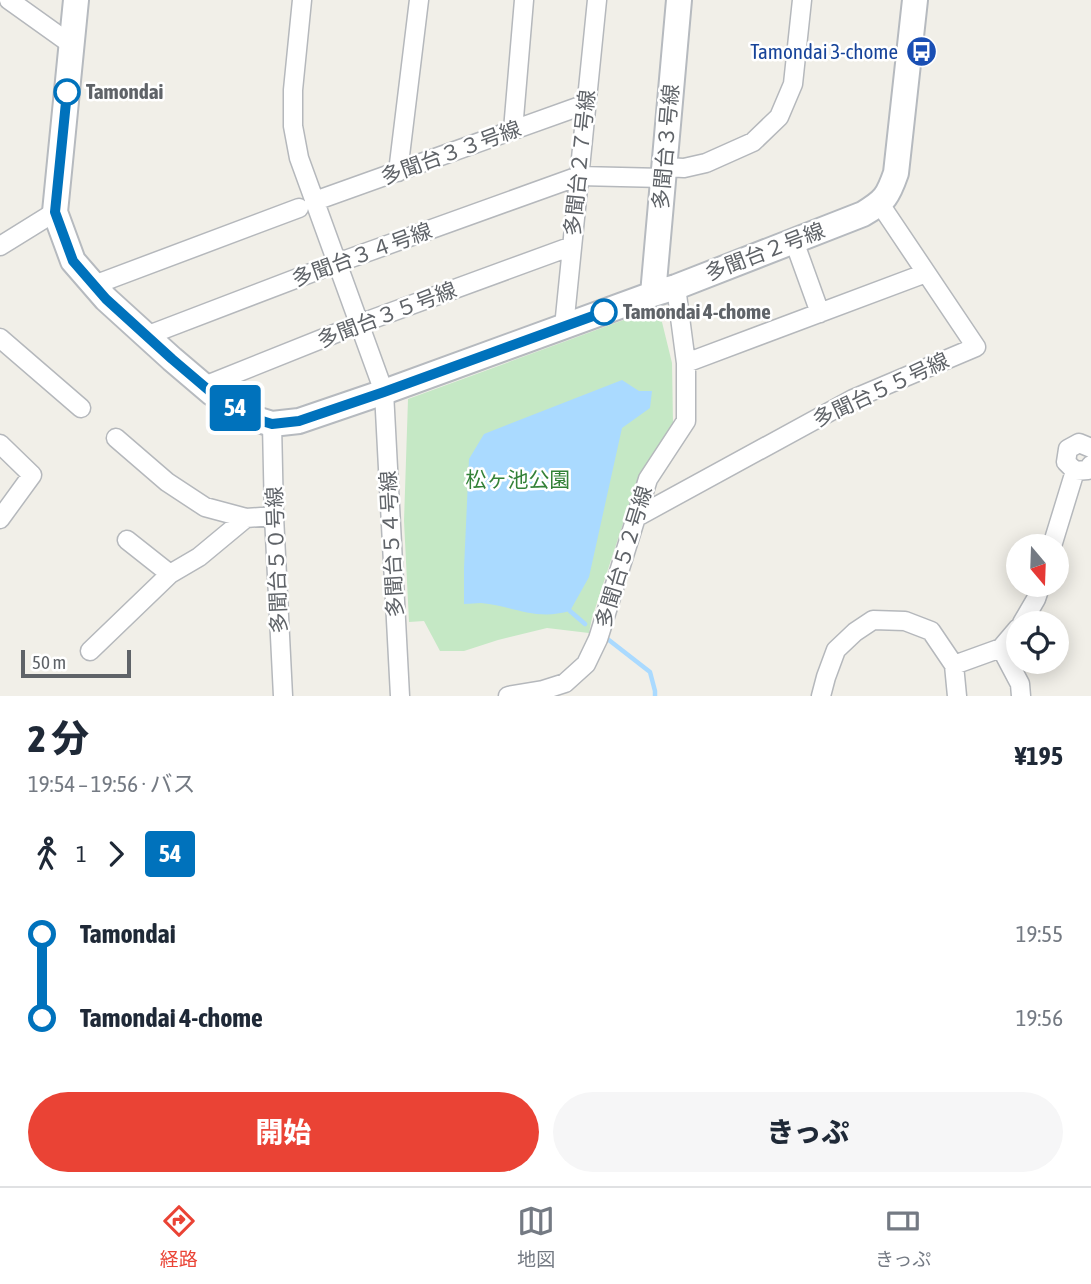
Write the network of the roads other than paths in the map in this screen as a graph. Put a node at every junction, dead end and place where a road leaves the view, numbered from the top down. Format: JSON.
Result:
{"nodes":[{"id":1,"x":9,"y":0,"type":"edge"},
{"id":2,"x":76,"y":0,"type":"edge"},
{"id":3,"x":302,"y":0,"type":"edge"},
{"id":4,"x":419,"y":0,"type":"edge"},
{"id":5,"x":524,"y":0,"type":"edge"},
{"id":6,"x":597,"y":0,"type":"edge"},
{"id":7,"x":679,"y":0,"type":"edge"},
{"id":8,"x":802,"y":0,"type":"edge"},
{"id":9,"x":915,"y":0,"type":"edge"},
{"id":10,"x":72,"y":45,"type":"junction"},
{"id":11,"x":586,"y":104,"type":"junction"},
{"id":12,"x":513,"y":130,"type":"junction"},
{"id":13,"x":398,"y":172,"type":"junction"},
{"id":14,"x":664,"y":173,"type":"junction"},
{"id":15,"x":579,"y":176,"type":"junction"},
{"id":16,"x":880,"y":204,"type":"junction"},
{"id":17,"x":307,"y":205,"type":"junction"},
{"id":18,"x":55,"y":212,"type":"junction"},
{"id":19,"x":794,"y":241,"type":"junction"},
{"id":20,"x":0,"y":246,"type":"edge"},
{"id":21,"x":572,"y":246,"type":"junction"},
{"id":22,"x":337,"y":263,"type":"junction"},
{"id":23,"x":926,"y":273,"type":"junction"},
{"id":24,"x":94,"y":285,"type":"junction"},
{"id":25,"x":677,"y":287,"type":"junction"},
{"id":26,"x":653,"y":293,"type":"junction"},
{"id":27,"x":820,"y":313,"type":"junction"},
{"id":28,"x":359,"y":324,"type":"junction"},
{"id":29,"x":564,"y":327,"type":"junction"},
{"id":30,"x":146,"y":336,"type":"junction"},
{"id":31,"x":0,"y":338,"type":"edge"},
{"id":32,"x":686,"y":363,"type":"junction"},
{"id":33,"x":204,"y":386,"type":"junction"},
{"id":34,"x":384,"y":392,"type":"junction"},
{"id":35,"x":81,"y":408,"type":"dead end"},
{"id":36,"x":272,"y":424,"type":"junction"},
{"id":37,"x":116,"y":438,"type":"dead end"},
{"id":38,"x":0,"y":444,"type":"edge"},
{"id":39,"x":1091,"y":448,"type":"edge"},
{"id":40,"x":1083,"y":468,"type":"edge"},
{"id":41,"x":274,"y":516,"type":"junction"},
{"id":42,"x":246,"y":518,"type":"junction"},
{"id":43,"x":0,"y":519,"type":"edge"},
{"id":44,"x":635,"y":519,"type":"junction"},
{"id":45,"x":1057,"y":534,"type":"edge"},
{"id":46,"x":127,"y":540,"type":"dead end"},
{"id":47,"x":170,"y":574,"type":"junction"},
{"id":48,"x":1006,"y":642,"type":"edge"},
{"id":49,"x":1001,"y":648,"type":"junction"},
{"id":50,"x":90,"y":651,"type":"dead end"},
{"id":51,"x":954,"y":664,"type":"junction"},
{"id":52,"x":283,"y":696,"type":"edge"},
{"id":53,"x":400,"y":696,"type":"edge"},
{"id":54,"x":508,"y":696,"type":"edge"},
{"id":55,"x":822,"y":696,"type":"edge"},
{"id":56,"x":957,"y":696,"type":"edge"},
{"id":57,"x":1021,"y":696,"type":"edge"}],
"edges":[{"from":1,"to":10,"type":"street"},
{"from":2,"to":10,"type":"street"},
{"from":3,"to":17,"type":"street","name":"多聞台５４号線"},
{"from":4,"to":13,"type":"street"},
{"from":5,"to":12,"type":"street"},
{"from":6,"to":11,"type":"street","name":"多聞台２７号線"},
{"from":7,"to":14,"type":"street","name":"多聞台３号線"},
{"from":8,"to":14,"type":"street"},
{"from":9,"to":16,"type":"street"},
{"from":10,"to":18,"type":"street"},
{"from":11,"to":12,"type":"street","name":"多聞台３３号線"},
{"from":11,"to":15,"type":"street","name":"多聞台２７号線"},
{"from":12,"to":13,"type":"street","name":"多聞台３３号線"},
{"from":13,"to":17,"type":"street","name":"多聞台３３号線"},
{"from":14,"to":15,"type":"street"},
{"from":14,"to":26,"type":"street","name":"多聞台３号線"},
{"from":15,"to":21,"type":"street","name":"多聞台２７号線"},
{"from":15,"to":22,"type":"street","name":"多聞台３４号線"},
{"from":16,"to":19,"type":"street","name":"多聞台２号線"},
{"from":16,"to":23,"type":"street","name":"多聞台５５号線"},
{"from":17,"to":22,"type":"street","name":"多聞台５４号線"},
{"from":17,"to":24,"type":"street","name":"多聞台３３号線"},
{"from":18,"to":20,"type":"street"},
{"from":18,"to":24,"type":"street"},
{"from":19,"to":25,"type":"street","name":"多聞台２号線"},
{"from":19,"to":27,"type":"street"},
{"from":21,"to":28,"type":"street","name":"多聞台３５号線"},
{"from":21,"to":29,"type":"street","name":"多聞台２７号線"},
{"from":22,"to":28,"type":"street","name":"多聞台５４号線"},
{"from":22,"to":30,"type":"street","name":"多聞台３４号線"},
{"from":23,"to":27,"type":"street"},
{"from":23,"to":44,"type":"street","name":"多聞台５５号線"},
{"from":24,"to":30,"type":"street"},
{"from":25,"to":26,"type":"street","name":"多聞台２号線"},
{"from":25,"to":32,"type":"street","name":"多聞台５２号線"},
{"from":26,"to":29,"type":"street","name":"多聞台２号線"},
{"from":27,"to":32,"type":"street"},
{"from":28,"to":33,"type":"street","name":"多聞台３５号線"},
{"from":28,"to":34,"type":"street","name":"多聞台５４号線"},
{"from":29,"to":34,"type":"street","name":"多聞台２号線"},
{"from":30,"to":33,"type":"street"},
{"from":31,"to":35,"type":"street"},
{"from":32,"to":44,"type":"street","name":"多聞台５２号線"},
{"from":33,"to":36,"type":"street"},
{"from":34,"to":36,"type":"street","name":"多聞台２号線"},
{"from":34,"to":53,"type":"street","name":"多聞台５４号線"},
{"from":36,"to":41,"type":"street","name":"多聞台５０号線"},
{"from":37,"to":42,"type":"street"},
{"from":38,"to":43,"type":"street"},
{"from":39,"to":40,"type":"street"},
{"from":40,"to":45,"type":"street"},
{"from":41,"to":42,"type":"street"},
{"from":41,"to":52,"type":"street","name":"多聞台５０号線"},
{"from":42,"to":47,"type":"street"},
{"from":44,"to":54,"type":"street","name":"多聞台５２号線"},
{"from":46,"to":47,"type":"street"},
{"from":47,"to":50,"type":"street"},
{"from":48,"to":49,"type":"street"},
{"from":49,"to":51,"type":"street"},
{"from":49,"to":57,"type":"street"},
{"from":51,"to":55,"type":"street"},
{"from":51,"to":56,"type":"street"}]}
